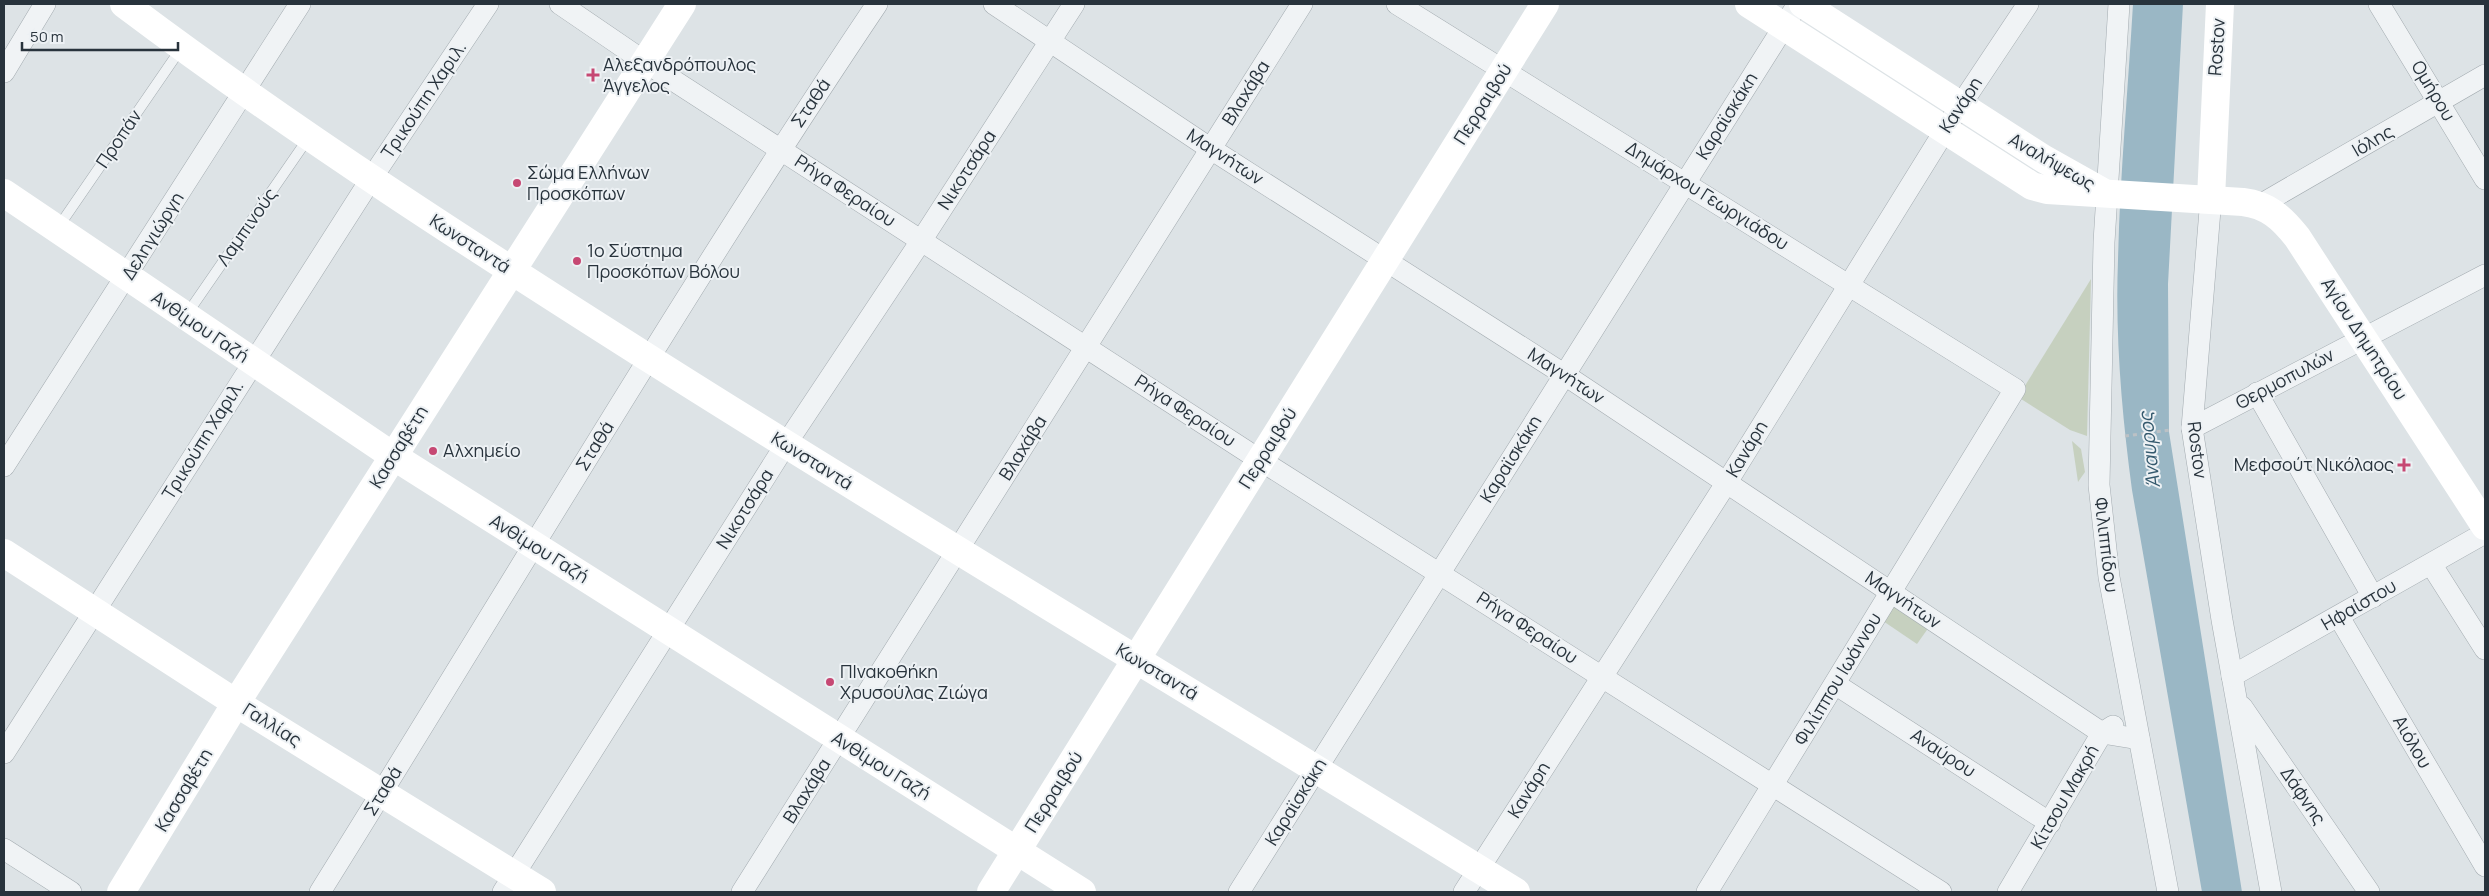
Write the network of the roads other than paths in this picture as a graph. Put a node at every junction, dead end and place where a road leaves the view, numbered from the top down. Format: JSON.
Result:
{"nodes":[{"id":1,"x":45,"y":4,"type":"edge"},
{"id":2,"x":124,"y":4,"type":"edge"},
{"id":3,"x":300,"y":4,"type":"edge"},
{"id":4,"x":488,"y":4,"type":"edge"},
{"id":5,"x":560,"y":4,"type":"edge"},
{"id":6,"x":682,"y":4,"type":"edge"},
{"id":7,"x":877,"y":4,"type":"edge"},
{"id":8,"x":994,"y":4,"type":"edge"},
{"id":9,"x":1074,"y":4,"type":"edge"},
{"id":10,"x":1302,"y":4,"type":"edge"},
{"id":11,"x":1397,"y":4,"type":"edge"},
{"id":12,"x":1545,"y":4,"type":"edge"},
{"id":13,"x":1750,"y":4,"type":"edge"},
{"id":14,"x":1803,"y":4,"type":"edge"},
{"id":15,"x":2028,"y":4,"type":"edge"},
{"id":16,"x":2119,"y":4,"type":"edge"},
{"id":17,"x":2220,"y":4,"type":"edge"},
{"id":18,"x":2379,"y":4,"type":"edge"},
{"id":19,"x":1791,"y":15,"type":"edge"},
{"id":20,"x":1050,"y":41,"type":"junction"},
{"id":21,"x":182,"y":47,"type":"junction"},
{"id":22,"x":645,"y":62,"type":"junction"},
{"id":23,"x":1504,"y":69,"type":"junction"},
{"id":24,"x":4,"y":72,"type":"edge"},
{"id":25,"x":2485,"y":76,"type":"edge"},
{"id":26,"x":244,"y":92,"type":"junction"},
{"id":27,"x":2440,"y":102,"type":"junction"},
{"id":28,"x":1960,"y":106,"type":"junction"},
{"id":29,"x":1945,"y":131,"type":"junction"},
{"id":30,"x":308,"y":137,"type":"junction"},
{"id":31,"x":780,"y":149,"type":"junction"},
{"id":32,"x":1210,"y":149,"type":"junction"},
{"id":33,"x":371,"y":179,"type":"junction"},
{"id":34,"x":2485,"y":179,"type":"edge"},
{"id":35,"x":1686,"y":182,"type":"junction"},
{"id":36,"x":4,"y":193,"type":"edge"},
{"id":37,"x":2110,"y":194,"type":"junction"},
{"id":38,"x":2206,"y":198,"type":"junction"},
{"id":39,"x":2260,"y":205,"type":"junction"},
{"id":40,"x":57,"y":230,"type":"junction"},
{"id":41,"x":921,"y":241,"type":"junction"},
{"id":42,"x":1385,"y":261,"type":"junction"},
{"id":43,"x":510,"y":271,"type":"junction"},
{"id":44,"x":2485,"y":275,"type":"edge"},
{"id":45,"x":126,"y":277,"type":"junction"},
{"id":46,"x":1847,"y":285,"type":"junction"},
{"id":47,"x":185,"y":317,"type":"junction"},
{"id":48,"x":2364,"y":338,"type":"junction"},
{"id":49,"x":1087,"y":347,"type":"junction"},
{"id":50,"x":649,"y":358,"type":"junction"},
{"id":51,"x":252,"y":362,"type":"junction"},
{"id":52,"x":1565,"y":374,"type":"junction"},
{"id":53,"x":2016,"y":389,"type":"joint"},
{"id":54,"x":2256,"y":393,"type":"junction"},
{"id":55,"x":2186,"y":429,"type":"junction"},
{"id":56,"x":786,"y":444,"type":"junction"},
{"id":57,"x":393,"y":456,"type":"junction"},
{"id":58,"x":1260,"y":460,"type":"junction"},
{"id":59,"x":4,"y":466,"type":"edge"},
{"id":60,"x":1727,"y":482,"type":"junction"},
{"id":61,"x":2485,"y":526,"type":"edge"},
{"id":62,"x":2485,"y":533,"type":"edge"},
{"id":63,"x":533,"y":546,"type":"junction"},
{"id":64,"x":958,"y":551,"type":"junction"},
{"id":65,"x":4,"y":553,"type":"edge"},
{"id":66,"x":2431,"y":564,"type":"junction"},
{"id":67,"x":1440,"y":573,"type":"junction"},
{"id":68,"x":1891,"y":592,"type":"junction"},
{"id":69,"x":2373,"y":597,"type":"junction"},
{"id":70,"x":93,"y":612,"type":"junction"},
{"id":71,"x":2340,"y":617,"type":"junction"},
{"id":72,"x":668,"y":631,"type":"junction"},
{"id":73,"x":2485,"y":649,"type":"edge"},
{"id":74,"x":1136,"y":660,"type":"junction"},
{"id":75,"x":1602,"y":676,"type":"junction"},
{"id":76,"x":2232,"y":676,"type":"junction"},
{"id":77,"x":1835,"y":684,"type":"junction"},
{"id":78,"x":2237,"y":700,"type":"junction"},
{"id":79,"x":236,"y":703,"type":"junction"},
{"id":80,"x":2134,"y":712,"type":"junction"},
{"id":81,"x":2102,"y":733,"type":"junction"},
{"id":82,"x":2139,"y":739,"type":"junction"},
{"id":83,"x":839,"y":740,"type":"junction"},
{"id":84,"x":4,"y":753,"type":"edge"},
{"id":85,"x":1316,"y":770,"type":"junction"},
{"id":86,"x":1774,"y":785,"type":"junction"},
{"id":87,"x":382,"y":793,"type":"junction"},
{"id":88,"x":2050,"y":822,"type":"junction"},
{"id":89,"x":4,"y":849,"type":"edge"},
{"id":90,"x":1017,"y":851,"type":"junction"},
{"id":91,"x":2485,"y":863,"type":"edge"},
{"id":92,"x":1479,"y":869,"type":"junction"},
{"id":93,"x":508,"y":883,"type":"edge"},
{"id":94,"x":71,"y":892,"type":"edge"},
{"id":95,"x":121,"y":892,"type":"edge"},
{"id":96,"x":320,"y":892,"type":"edge"},
{"id":97,"x":542,"y":892,"type":"edge"},
{"id":98,"x":742,"y":892,"type":"edge"},
{"id":99,"x":992,"y":892,"type":"edge"},
{"id":100,"x":1082,"y":892,"type":"edge"},
{"id":101,"x":1239,"y":892,"type":"edge"},
{"id":102,"x":1464,"y":892,"type":"edge"},
{"id":103,"x":1516,"y":892,"type":"edge"},
{"id":104,"x":1707,"y":892,"type":"edge"},
{"id":105,"x":1941,"y":892,"type":"edge"},
{"id":106,"x":2008,"y":892,"type":"edge"},
{"id":107,"x":2168,"y":892,"type":"edge"},
{"id":108,"x":2271,"y":892,"type":"edge"},
{"id":109,"x":2369,"y":892,"type":"edge"}],
"edges":[{"from":1,"to":24,"type":"street"},
{"from":2,"to":21,"type":"street","name":"Κωνσταντά"},
{"from":3,"to":26,"type":"street","name":"Δεληγιώργη"},
{"from":4,"to":33,"type":"street","name":"Τρικούπη Χαριλ."},
{"from":5,"to":22,"type":"street","name":"Ρήγα Φεραίου"},
{"from":6,"to":22,"type":"street","name":"Κασσαβέτη"},
{"from":7,"to":31,"type":"street","name":"Σταθά"},
{"from":8,"to":20,"type":"street","name":"Μαγνήτων"},
{"from":9,"to":20,"type":"street","name":"Νικοτσάρα"},
{"from":10,"to":32,"type":"street","name":"Βλαχάβα"},
{"from":11,"to":23,"type":"street","name":"Δημάρχου Γεωργιάδου"},
{"from":12,"to":23,"type":"street","name":"Περραιβού"},
{"from":13,"to":19,"type":"street","name":"Αναλήψεως"},
{"from":14,"to":28,"type":"street","name":"Αναλήψεως"},
{"from":15,"to":28,"type":"street","name":"Κανάρη"},
{"from":16,"to":37,"type":"street","name":"Φιλιππίδου"},
{"from":17,"to":38,"type":"street","name":"Rostov"},
{"from":18,"to":27,"type":"street","name":"Ομήρου"},
{"from":19,"to":29,"type":"street","name":"Αναλήψεως"},
{"from":19,"to":35,"type":"street","name":"Καραϊσκάκη"},
{"from":20,"to":32,"type":"street","name":"Μαγνήτων"},
{"from":20,"to":41,"type":"street","name":"Νικοτσάρα"},
{"from":21,"to":26,"type":"street","name":"Κωνσταντά"},
{"from":21,"to":40,"type":"lane","name":"Προπάν"},
{"from":22,"to":31,"type":"street","name":"Ρήγα Φεραίου"},
{"from":22,"to":43,"type":"street","name":"Κασσαβέτη"},
{"from":23,"to":35,"type":"street","name":"Δημάρχου Γεωργιάδου"},
{"from":23,"to":42,"type":"street","name":"Περραιβού"},
{"from":25,"to":27,"type":"street","name":"Ιόλης"},
{"from":26,"to":30,"type":"street","name":"Κωνσταντά"},
{"from":26,"to":45,"type":"street","name":"Δεληγιώργη"},
{"from":27,"to":34,"type":"street","name":"Ομήρου"},
{"from":27,"to":39,"type":"street","name":"Ιόλης"},
{"from":28,"to":29,"type":"street","name":"Κανάρη"},
{"from":28,"to":37,"type":"street","name":"Αναλήψεως"},
{"from":29,"to":37,"type":"street","name":"Αναλήψεως"},
{"from":29,"to":46,"type":"street","name":"Κανάρη"},
{"from":30,"to":33,"type":"street","name":"Κωνσταντά"},
{"from":30,"to":47,"type":"lane","name":"Λαμπινούς"},
{"from":31,"to":41,"type":"street","name":"Ρήγα Φεραίου"},
{"from":31,"to":50,"type":"street","name":"Σταθά"},
{"from":32,"to":42,"type":"street","name":"Μαγνήτων"},
{"from":32,"to":49,"type":"street","name":"Βλαχάβα"},
{"from":33,"to":43,"type":"street","name":"Κωνσταντά"},
{"from":33,"to":51,"type":"street","name":"Τρικούπη Χαριλ."},
{"from":35,"to":46,"type":"street","name":"Δημάρχου Γεωργιάδου"},
{"from":35,"to":52,"type":"street","name":"Καραϊσκάκη"},
{"from":36,"to":40,"type":"street","name":"Ανθίμου Γαζή"},
{"from":37,"to":38,"type":"street","name":"Αγίου Δημητρίου"},
{"from":37,"to":80,"type":"street","name":"Φιλιππίδου"},
{"from":38,"to":39,"type":"street","name":"Αγίου Δημητρίου"},
{"from":38,"to":55,"type":"street","name":"Rostov"},
{"from":39,"to":48,"type":"street","name":"Αγίου Δημητρίου"},
{"from":40,"to":45,"type":"street","name":"Ανθίμου Γαζή"},
{"from":41,"to":49,"type":"street","name":"Ρήγα Φεραίου"},
{"from":41,"to":56,"type":"street","name":"Νικοτσάρα"},
{"from":42,"to":52,"type":"street","name":"Μαγνήτων"},
{"from":42,"to":58,"type":"street","name":"Περραιβού"},
{"from":43,"to":50,"type":"street","name":"Κωνσταντά"},
{"from":43,"to":57,"type":"street","name":"Κασσαβέτη"},
{"from":44,"to":48,"type":"street","name":"Θερμοπυλών"},
{"from":45,"to":47,"type":"street","name":"Ανθίμου Γαζή"},
{"from":45,"to":59,"type":"street","name":"Δεληγιώργη"},
{"from":46,"to":53,"type":"street","name":"Δημάρχου Γεωργιάδου"},
{"from":46,"to":60,"type":"street","name":"Κανάρη"},
{"from":47,"to":51,"type":"street","name":"Ανθίμου Γαζή"},
{"from":48,"to":54,"type":"street","name":"Θερμοπυλών"},
{"from":48,"to":61,"type":"street","name":"Αγίου Δημητρίου"},
{"from":49,"to":58,"type":"street","name":"Ρήγα Φεραίου"},
{"from":49,"to":64,"type":"street","name":"Βλαχάβα"},
{"from":50,"to":56,"type":"street","name":"Κωνσταντά"},
{"from":50,"to":63,"type":"street","name":"Σταθά"},
{"from":51,"to":57,"type":"street","name":"Ανθίμου Γαζή"},
{"from":51,"to":70,"type":"street","name":"Τρικούπη Χαριλ."},
{"from":52,"to":60,"type":"street","name":"Μαγνήτων"},
{"from":52,"to":67,"type":"street","name":"Καραϊσκάκη"},
{"from":53,"to":68,"type":"street","name":"Φιλίππου Ιωάννου"},
{"from":54,"to":55,"type":"street","name":"Θερμοπυλών"},
{"from":54,"to":69,"type":"street"},
{"from":55,"to":76,"type":"street","name":"Rostov"},
{"from":56,"to":64,"type":"street","name":"Κωνσταντά"},
{"from":56,"to":72,"type":"street","name":"Νικοτσάρα"},
{"from":57,"to":63,"type":"street","name":"Ανθίμου Γαζή"},
{"from":57,"to":79,"type":"street","name":"Κασσαβέτη"},
{"from":58,"to":67,"type":"street","name":"Ρήγα Φεραίου"},
{"from":58,"to":74,"type":"street","name":"Περραιβού"},
{"from":60,"to":68,"type":"street","name":"Μαγνήτων"},
{"from":60,"to":75,"type":"street","name":"Κανάρη"},
{"from":62,"to":66,"type":"street","name":"Ηφαίστου"},
{"from":63,"to":72,"type":"street","name":"Ανθίμου Γαζή"},
{"from":63,"to":87,"type":"street","name":"Σταθά"},
{"from":64,"to":74,"type":"street","name":"Κωνσταντά"},
{"from":64,"to":83,"type":"street","name":"Βλαχάβα"},
{"from":65,"to":70,"type":"street","name":"Γαλλίας"},
{"from":66,"to":69,"type":"street","name":"Ηφαίστου"},
{"from":66,"to":73,"type":"street"},
{"from":67,"to":75,"type":"street","name":"Ρήγα Φεραίου"},
{"from":67,"to":85,"type":"street","name":"Καραϊσκάκη"},
{"from":68,"to":77,"type":"street","name":"Φιλίππου Ιωάννου"},
{"from":68,"to":81,"type":"street","name":"Μαγνήτων"},
{"from":69,"to":71,"type":"street","name":"Ηφαίστου"},
{"from":70,"to":79,"type":"street","name":"Γαλλίας"},
{"from":70,"to":84,"type":"street","name":"Τρικούπη Χαριλ."},
{"from":71,"to":76,"type":"street","name":"Ηφαίστου"},
{"from":71,"to":91,"type":"street","name":"Αιόλου"},
{"from":72,"to":83,"type":"street","name":"Ανθίμου Γαζή"},
{"from":72,"to":93,"type":"street","name":"Νικοτσάρα"},
{"from":74,"to":85,"type":"street","name":"Κωνσταντά"},
{"from":74,"to":90,"type":"street","name":"Περραιβού"},
{"from":75,"to":86,"type":"street","name":"Ρήγα Φεραίου"},
{"from":75,"to":92,"type":"street","name":"Κανάρη"},
{"from":76,"to":78,"type":"street","name":"Rostov"},
{"from":77,"to":86,"type":"street","name":"Φιλίππου Ιωάννου"},
{"from":77,"to":88,"type":"street","name":"Αναύρου"},
{"from":78,"to":108,"type":"street","name":"Rostov"},
{"from":78,"to":109,"type":"street","name":"Δάφνης"},
{"from":79,"to":87,"type":"street","name":"Γαλλίας"},
{"from":79,"to":95,"type":"street","name":"Κασσαβέτη"},
{"from":80,"to":81,"type":"street","name":"Κίτσου Μακρή"},
{"from":80,"to":82,"type":"street","name":"Φιλιππίδου"},
{"from":81,"to":82,"type":"street","name":"Μαγνήτων"},
{"from":81,"to":88,"type":"street","name":"Κίτσου Μακρή"},
{"from":82,"to":107,"type":"street","name":"Φιλιππίδου"},
{"from":83,"to":90,"type":"street","name":"Ανθίμου Γαζή"},
{"from":83,"to":98,"type":"street","name":"Βλαχάβα"},
{"from":85,"to":92,"type":"street","name":"Κωνσταντά"},
{"from":85,"to":101,"type":"street","name":"Καραϊσκάκη"},
{"from":86,"to":104,"type":"street","name":"Φιλίππου Ιωάννου"},
{"from":86,"to":105,"type":"street","name":"Ρήγα Φεραίου"},
{"from":87,"to":93,"type":"street","name":"Γαλλίας"},
{"from":87,"to":96,"type":"street","name":"Σταθά"},
{"from":88,"to":106,"type":"street","name":"Κίτσου Μακρή"},
{"from":89,"to":94,"type":"street"},
{"from":90,"to":99,"type":"street","name":"Περραιβού"},
{"from":90,"to":100,"type":"street","name":"Ανθίμου Γαζή"},
{"from":92,"to":102,"type":"street","name":"Κανάρη"},
{"from":92,"to":103,"type":"street","name":"Κωνσταντά"},
{"from":93,"to":97,"type":"street","name":"Γαλλίας"}]}
